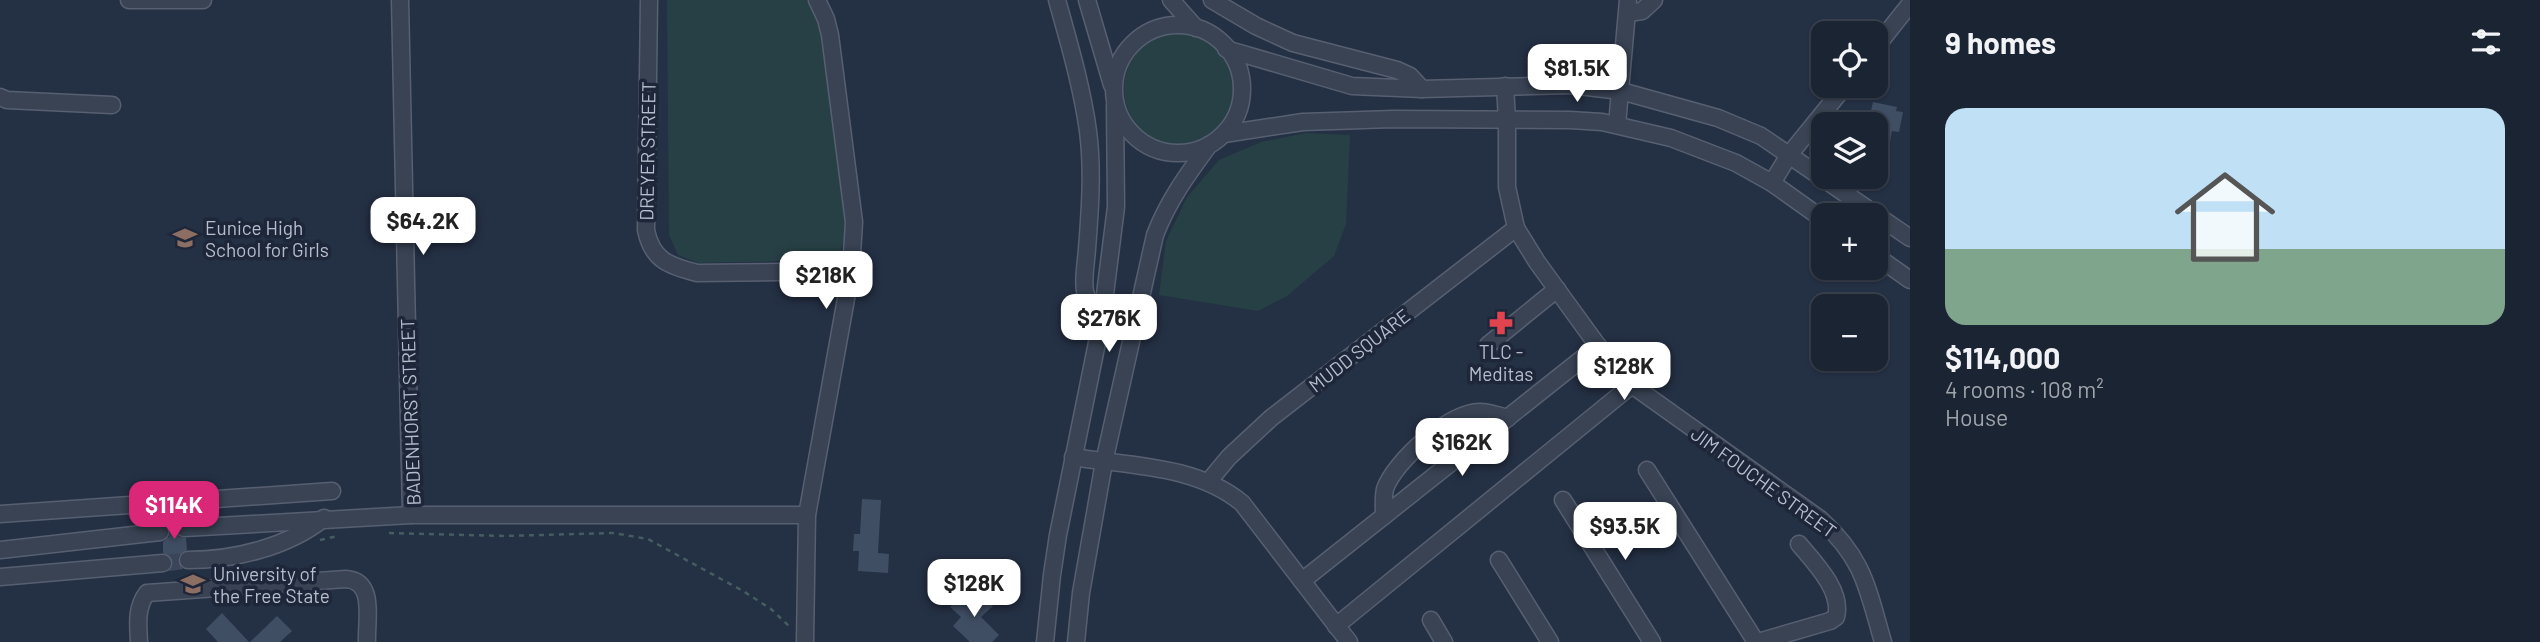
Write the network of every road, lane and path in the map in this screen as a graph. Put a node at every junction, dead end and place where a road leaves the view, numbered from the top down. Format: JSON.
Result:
{"nodes":[{"id":1,"x":129,"y":0,"type":"edge"},
{"id":2,"x":203,"y":0,"type":"edge"},
{"id":3,"x":400,"y":0,"type":"edge"},
{"id":4,"x":649,"y":0,"type":"edge"},
{"id":5,"x":817,"y":0,"type":"edge"},
{"id":6,"x":1057,"y":0,"type":"edge"},
{"id":7,"x":1087,"y":0,"type":"edge"},
{"id":8,"x":1171,"y":0,"type":"edge"},
{"id":9,"x":1212,"y":0,"type":"edge"},
{"id":10,"x":1654,"y":0,"type":"edge"},
{"id":11,"x":1910,"y":4,"type":"edge"},
{"id":12,"x":1628,"y":6,"type":"edge"},
{"id":13,"x":1196,"y":28,"type":"junction"},
{"id":14,"x":1888,"y":32,"type":"edge"},
{"id":15,"x":1226,"y":49,"type":"junction"},
{"id":16,"x":1504,"y":86,"type":"junction"},
{"id":17,"x":1422,"y":89,"type":"junction"},
{"id":18,"x":1620,"y":90,"type":"junction"},
{"id":19,"x":0,"y":97,"type":"edge"},
{"id":20,"x":1114,"y":98,"type":"junction"},
{"id":21,"x":1835,"y":98,"type":"edge"},
{"id":22,"x":111,"y":105,"type":"dead end"},
{"id":23,"x":1507,"y":120,"type":"junction"},
{"id":24,"x":1617,"y":125,"type":"junction"},
{"id":25,"x":1223,"y":134,"type":"junction"},
{"id":26,"x":1209,"y":145,"type":"junction"},
{"id":27,"x":1789,"y":155,"type":"junction"},
{"id":28,"x":1772,"y":183,"type":"junction"},
{"id":29,"x":1811,"y":210,"type":"edge"},
{"id":30,"x":1516,"y":228,"type":"junction"},
{"id":31,"x":1910,"y":238,"type":"edge"},
{"id":32,"x":853,"y":253,"type":"junction"},
{"id":33,"x":1888,"y":264,"type":"edge"},
{"id":34,"x":821,"y":270,"type":"junction"},
{"id":35,"x":851,"y":271,"type":"junction"},
{"id":36,"x":1910,"y":280,"type":"edge"},
{"id":37,"x":1557,"y":289,"type":"junction"},
{"id":38,"x":1102,"y":318,"type":"junction"},
{"id":39,"x":1488,"y":345,"type":"dead end"},
{"id":40,"x":1598,"y":346,"type":"junction"},
{"id":41,"x":1632,"y":385,"type":"junction"},
{"id":42,"x":1507,"y":418,"type":"junction"},
{"id":43,"x":1073,"y":457,"type":"junction"},
{"id":44,"x":1104,"y":462,"type":"junction"},
{"id":45,"x":1647,"y":470,"type":"dead end"},
{"id":46,"x":1209,"y":481,"type":"junction"},
{"id":47,"x":332,"y":491,"type":"dead end"},
{"id":48,"x":1563,"y":500,"type":"dead end"},
{"id":49,"x":0,"y":514,"type":"edge"},
{"id":50,"x":411,"y":514,"type":"junction"},
{"id":51,"x":807,"y":515,"type":"junction"},
{"id":52,"x":1384,"y":516,"type":"junction"},
{"id":53,"x":324,"y":518,"type":"junction"},
{"id":54,"x":184,"y":528,"type":"dead end"},
{"id":55,"x":160,"y":532,"type":"dead end"},
{"id":56,"x":382,"y":533,"type":"dead end"},
{"id":57,"x":338,"y":536,"type":"dead end"},
{"id":58,"x":316,"y":541,"type":"dead end"},
{"id":59,"x":1799,"y":544,"type":"dead end"},
{"id":60,"x":0,"y":550,"type":"edge"},
{"id":61,"x":1499,"y":560,"type":"dead end"},
{"id":62,"x":188,"y":561,"type":"tunnel mouth"},
{"id":63,"x":163,"y":563,"type":"tunnel mouth"},
{"id":64,"x":0,"y":576,"type":"edge"},
{"id":65,"x":1302,"y":581,"type":"junction"},
{"id":66,"x":1431,"y":620,"type":"dead end"},
{"id":67,"x":1336,"y":626,"type":"junction"},
{"id":68,"x":365,"y":640,"type":"edge"},
{"id":69,"x":139,"y":642,"type":"edge"},
{"id":70,"x":805,"y":642,"type":"edge"},
{"id":71,"x":1045,"y":642,"type":"edge"},
{"id":72,"x":1076,"y":642,"type":"edge"},
{"id":73,"x":1349,"y":642,"type":"edge"},
{"id":74,"x":1444,"y":642,"type":"edge"},
{"id":75,"x":1550,"y":642,"type":"edge"},
{"id":76,"x":1652,"y":642,"type":"edge"},
{"id":77,"x":1757,"y":642,"type":"edge"},
{"id":78,"x":1882,"y":642,"type":"edge"}],
"edges":[{"from":1,"to":2,"type":"street"},
{"from":3,"to":50,"type":"street","name":"BADENHORST STREET"},
{"from":4,"to":34,"type":"street","name":"DREYER STREET"},
{"from":5,"to":32,"type":"street"},
{"from":6,"to":38,"type":"street"},
{"from":7,"to":20,"type":"street"},
{"from":8,"to":13,"type":"street"},
{"from":9,"to":17,"type":"street"},
{"from":10,"to":12,"type":"street"},
{"from":11,"to":14,"type":"street"},
{"from":12,"to":18,"type":"street"},
{"from":13,"to":15,"type":"street"},
{"from":13,"to":20,"type":"street"},
{"from":15,"to":17,"type":"street"},
{"from":15,"to":25,"type":"street"},
{"from":16,"to":17,"type":"street"},
{"from":16,"to":18,"type":"street"},
{"from":16,"to":23,"type":"street","name":"JIM FOUCHE STREET"},
{"from":18,"to":24,"type":"street"},
{"from":18,"to":27,"type":"street"},
{"from":19,"to":22,"type":"street"},
{"from":20,"to":26,"type":"street"},
{"from":20,"to":38,"type":"street"},
{"from":21,"to":27,"type":"street"},
{"from":23,"to":24,"type":"street"},
{"from":23,"to":25,"type":"street"},
{"from":23,"to":30,"type":"street","name":"JIM FOUCHE STREET"},
{"from":24,"to":28,"type":"street"},
{"from":25,"to":26,"type":"street"},
{"from":26,"to":44,"type":"street"},
{"from":27,"to":28,"type":"street"},
{"from":27,"to":31,"type":"street"},
{"from":28,"to":29,"type":"street"},
{"from":30,"to":37,"type":"street","name":"JIM FOUCHE STREET"},
{"from":30,"to":46,"type":"street","name":"MUDD SQUARE"},
{"from":32,"to":34,"type":"street","name":"DREYER STREET"},
{"from":32,"to":35,"type":"street"},
{"from":33,"to":36,"type":"street"},
{"from":34,"to":35,"type":"street","name":"DREYER STREET"},
{"from":35,"to":51,"type":"street"},
{"from":37,"to":39,"type":"street"},
{"from":37,"to":40,"type":"street","name":"JIM FOUCHE STREET"},
{"from":38,"to":43,"type":"street"},
{"from":40,"to":41,"type":"street","name":"JIM FOUCHE STREET"},
{"from":40,"to":42,"type":"street"},
{"from":41,"to":67,"type":"street"},
{"from":41,"to":78,"type":"street","name":"JIM FOUCHE STREET"},
{"from":42,"to":52,"type":"street"},
{"from":42,"to":52,"type":"street"},
{"from":43,"to":44,"type":"street"},
{"from":43,"to":71,"type":"street"},
{"from":44,"to":46,"type":"street"},
{"from":44,"to":72,"type":"street"},
{"from":45,"to":77,"type":"street"},
{"from":46,"to":65,"type":"street"},
{"from":47,"to":49,"type":"street"},
{"from":48,"to":76,"type":"street"},
{"from":50,"to":51,"type":"street","name":"BADENHORST STREET"},
{"from":50,"to":53,"type":"street"},
{"from":51,"to":70,"type":"street"},
{"from":52,"to":65,"type":"street"},
{"from":53,"to":54,"type":"street"},
{"from":53,"to":62,"type":"street"},
{"from":55,"to":60,"type":"street"},
{"from":56,"to":70,"type":"path"},
{"from":57,"to":58,"type":"path"},
{"from":59,"to":77,"type":"street"},
{"from":61,"to":75,"type":"street"},
{"from":63,"to":64,"type":"street"},
{"from":65,"to":67,"type":"street"},
{"from":66,"to":74,"type":"street"},
{"from":67,"to":73,"type":"street"},
{"from":68,"to":69,"type":"street"}]}
